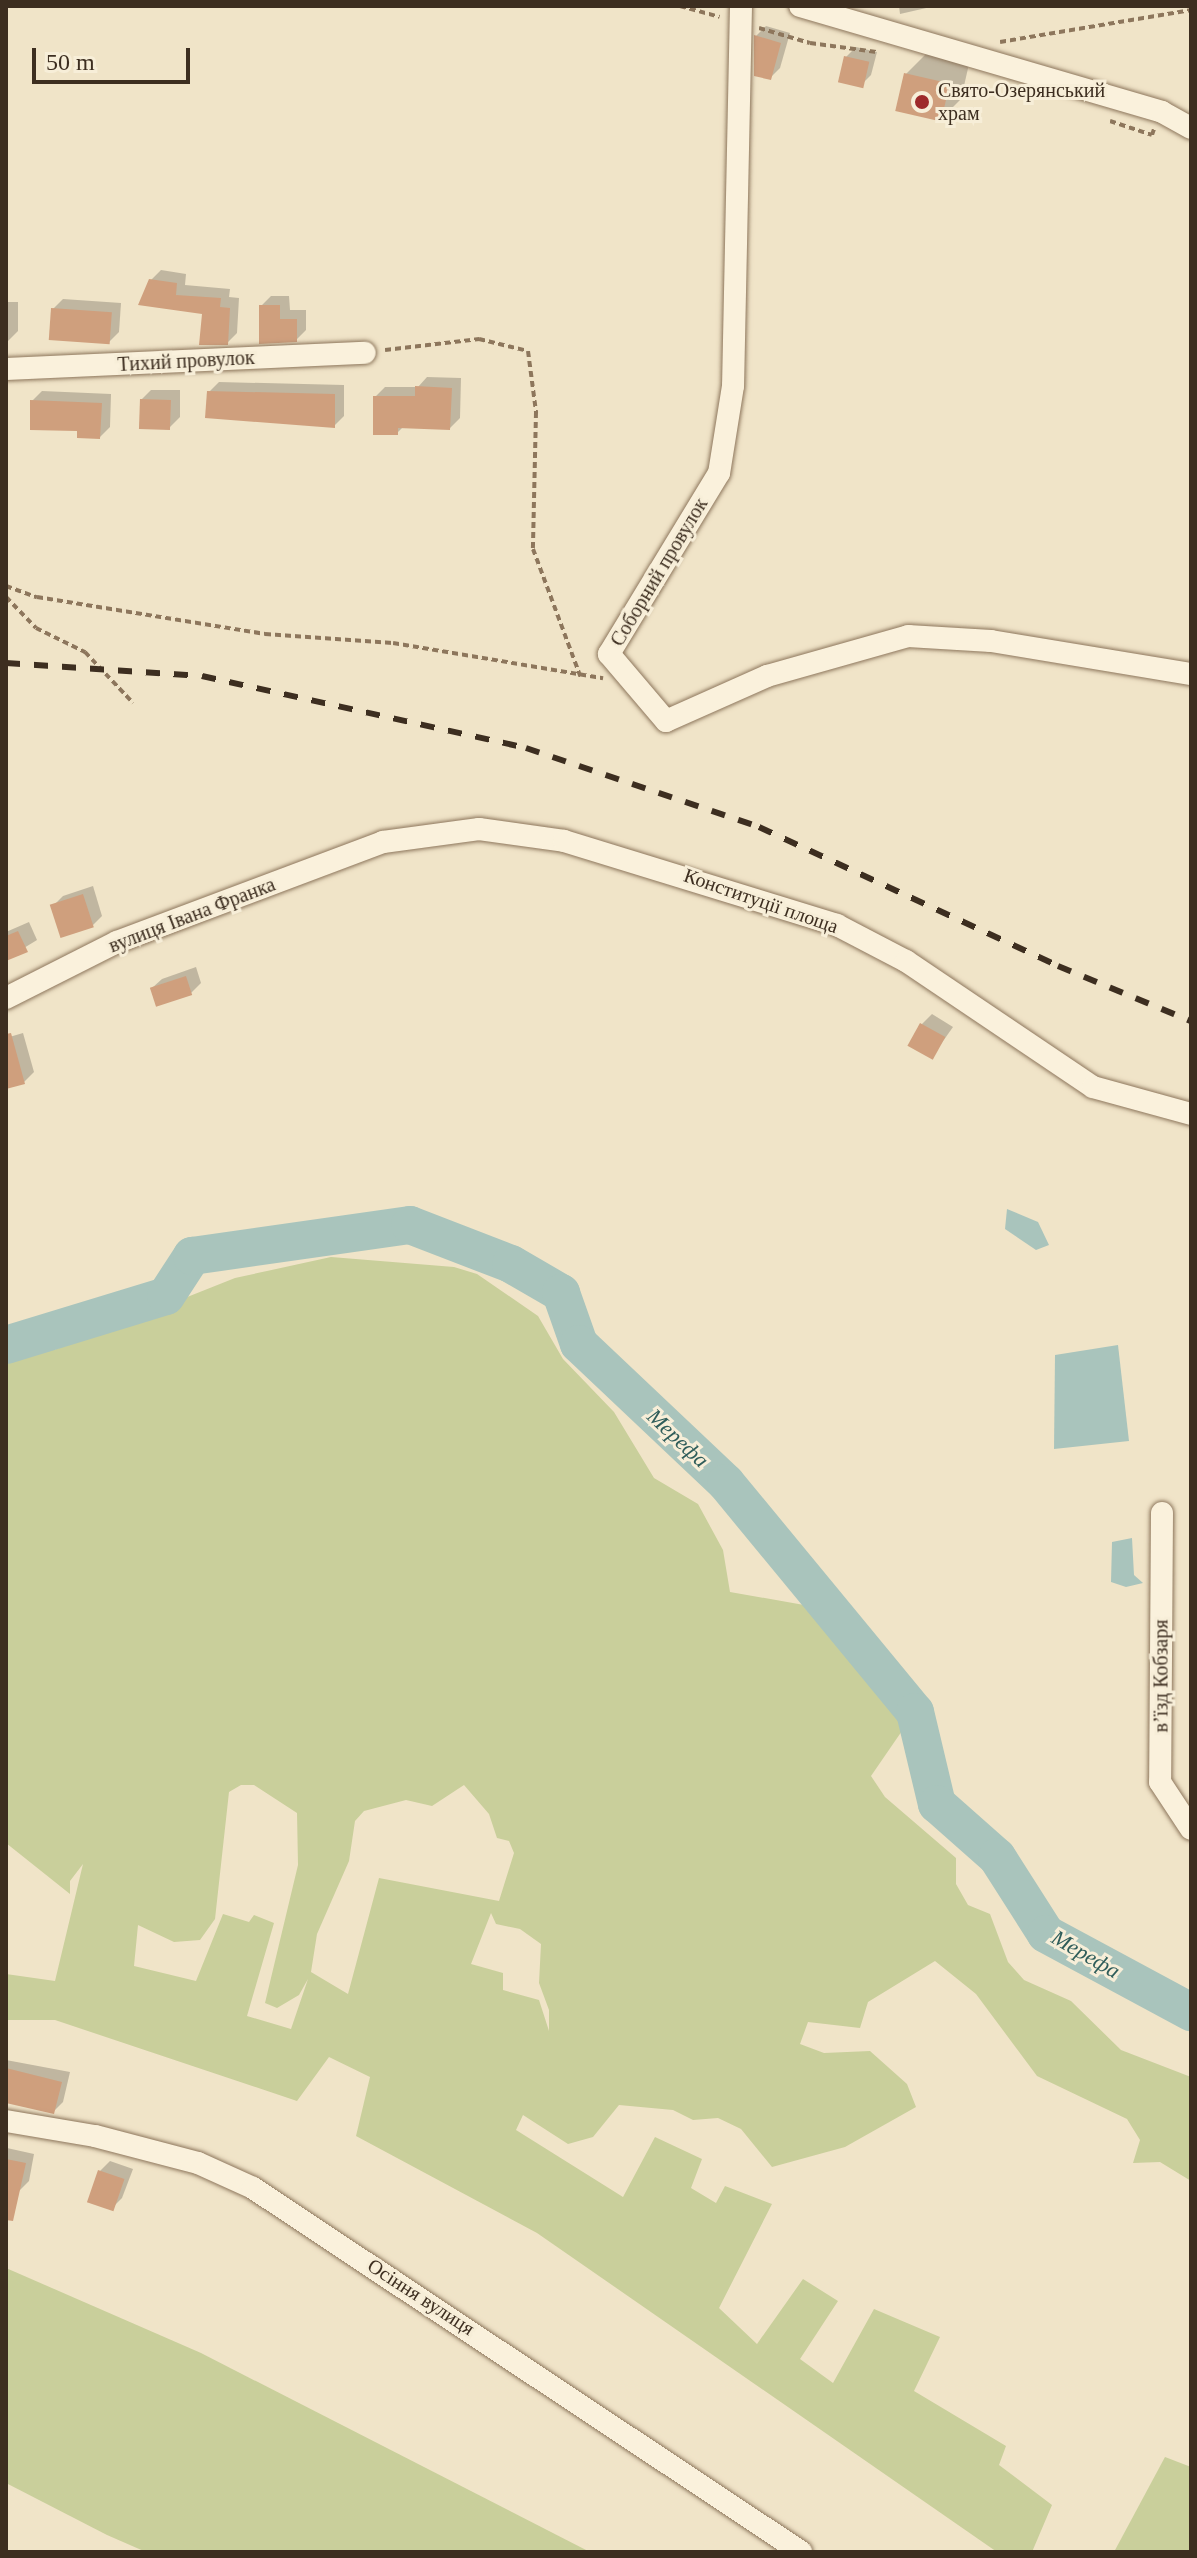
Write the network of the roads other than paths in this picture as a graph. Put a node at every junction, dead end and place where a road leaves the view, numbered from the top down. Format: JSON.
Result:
{"nodes":[{"id":1,"x":800,"y":6,"type":"edge"},
{"id":2,"x":741,"y":14,"type":"edge"},
{"id":3,"x":1191,"y":98,"type":"edge"},
{"id":4,"x":1177,"y":119,"type":"edge"},
{"id":5,"x":365,"y":353,"type":"road end"},
{"id":6,"x":6,"y":369,"type":"edge"},
{"id":7,"x":1191,"y":674,"type":"edge"},
{"id":8,"x":383,"y":842,"type":"joint"},
{"id":9,"x":6,"y":998,"type":"edge"},
{"id":10,"x":1191,"y":1114,"type":"edge"},
{"id":11,"x":1162,"y":1513,"type":"dead end"},
{"id":12,"x":1191,"y":1829,"type":"edge"},
{"id":13,"x":6,"y":2121,"type":"edge"},
{"id":14,"x":801,"y":2552,"type":"edge"}],
"edges":[{"from":1,"to":4,"type":"street"},
{"from":2,"to":7,"type":"street","name":"Соборний провулок"},
{"from":3,"to":4,"type":"street"},
{"from":5,"to":6,"type":"street","name":"Тихий провулок"},
{"from":8,"to":9,"type":"street","name":"вулиця Івана Франка"},
{"from":8,"to":10,"type":"street","name":"Конституції площа"},
{"from":11,"to":12,"type":"street","name":"в’їзд Кобзаря"},
{"from":13,"to":14,"type":"street","name":"Осіння вулиця"}]}
